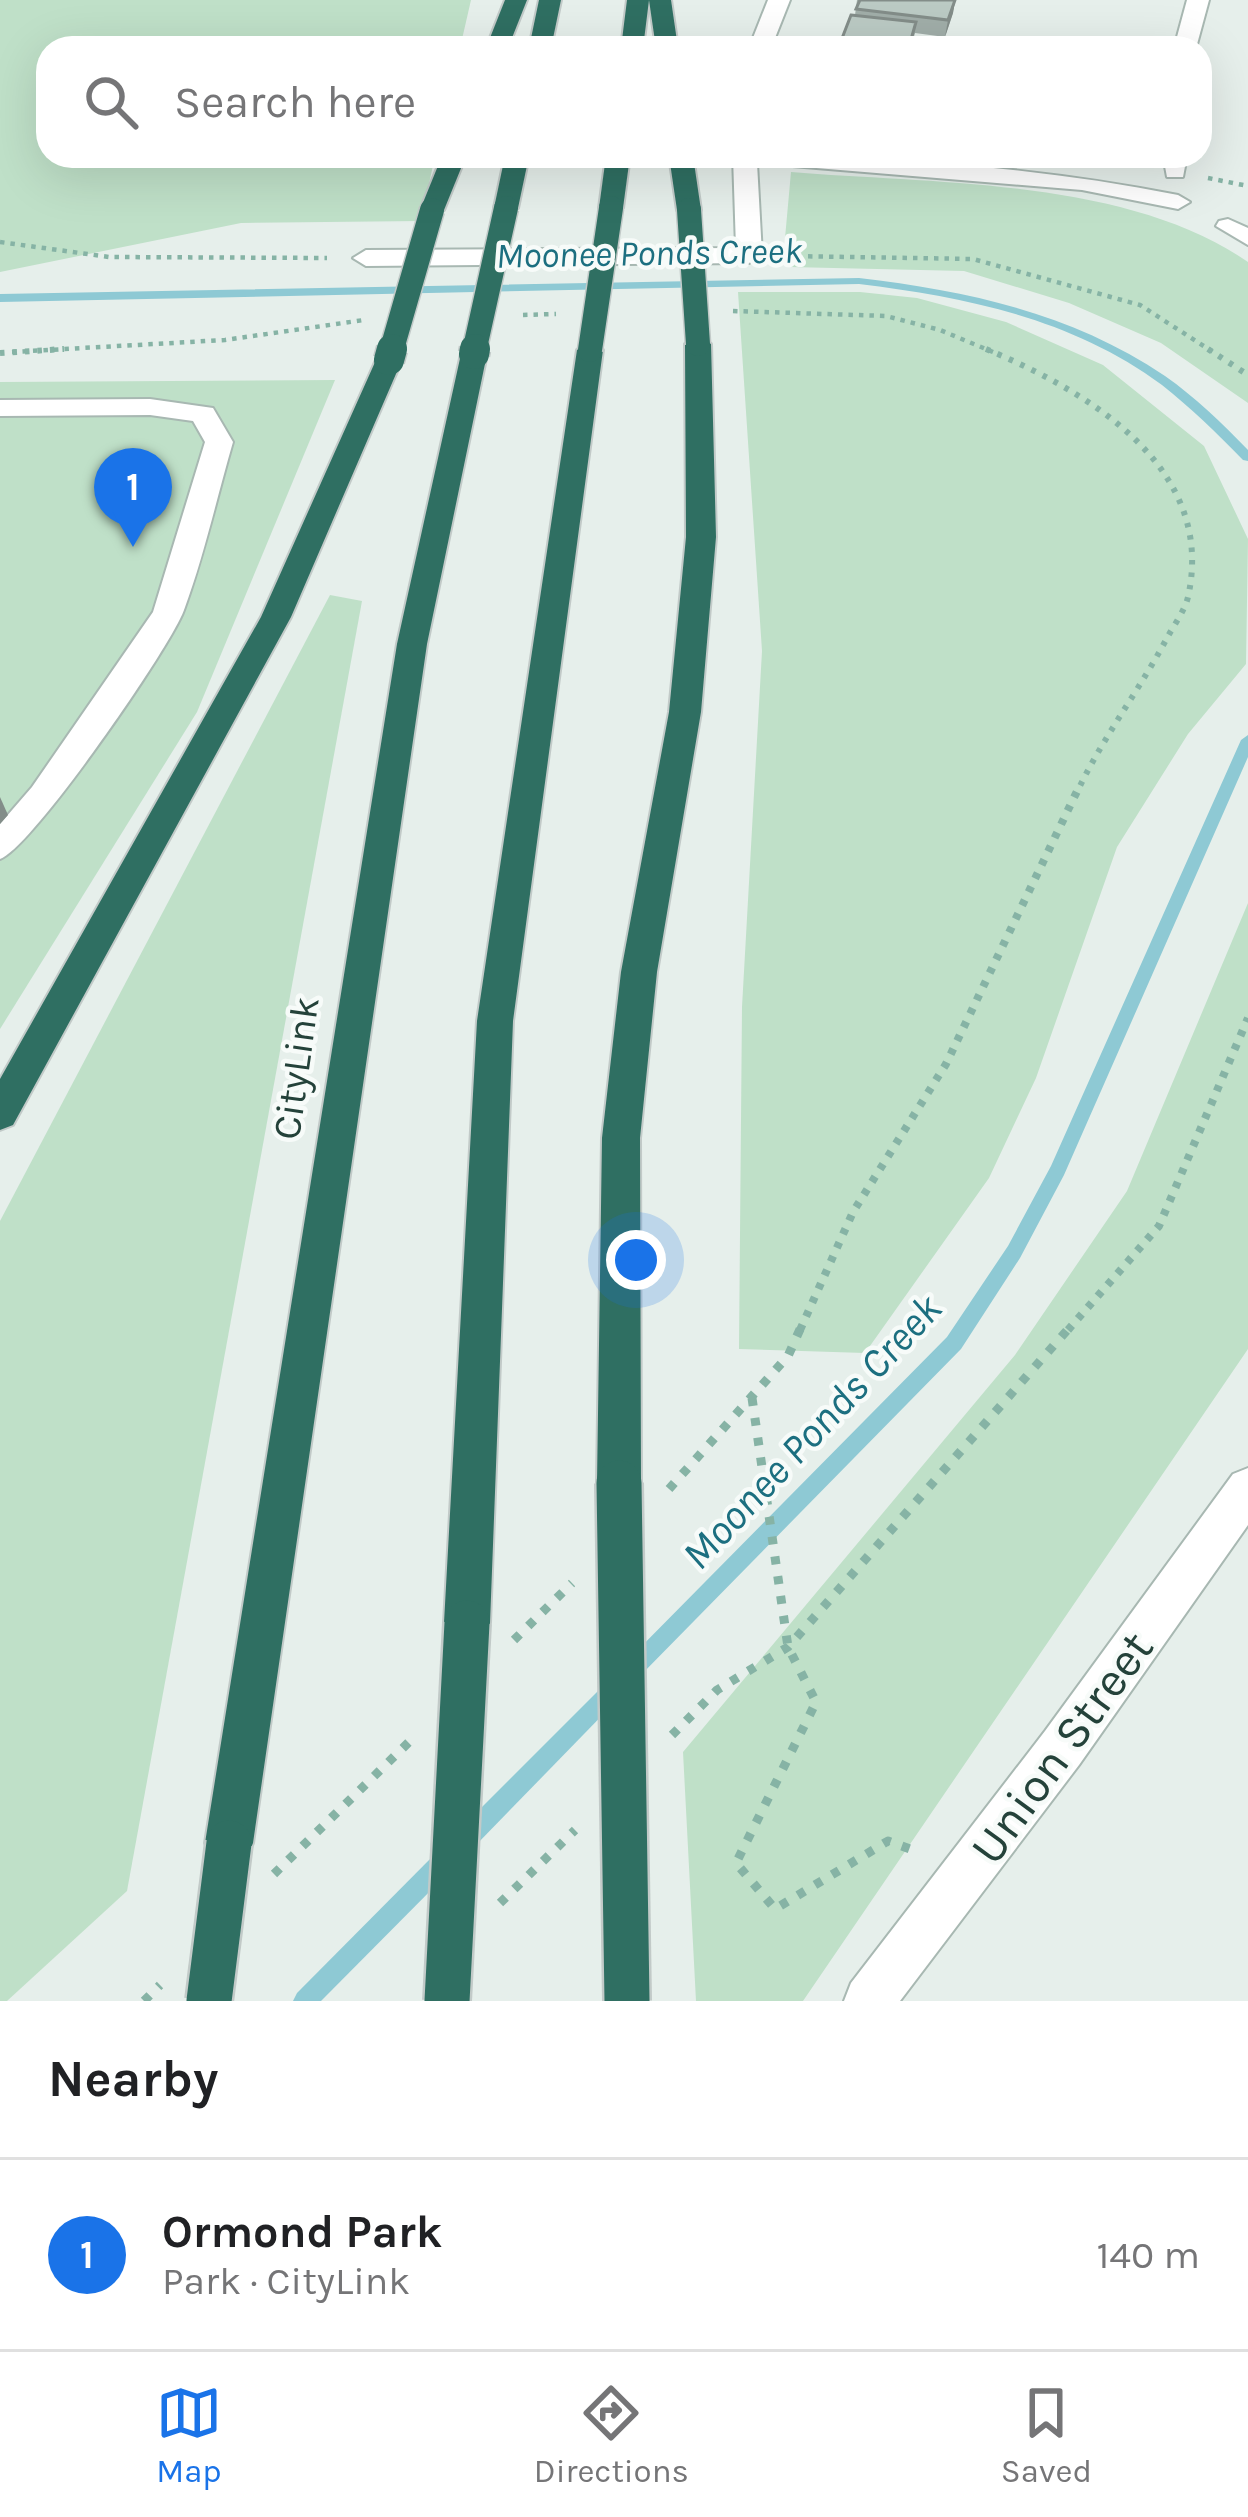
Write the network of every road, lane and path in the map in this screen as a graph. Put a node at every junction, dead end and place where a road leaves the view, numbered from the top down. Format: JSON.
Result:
{"nodes":[{"id":1,"x":516,"y":0,"type":"edge"},
{"id":2,"x":550,"y":0,"type":"edge"},
{"id":3,"x":638,"y":0,"type":"edge"},
{"id":4,"x":660,"y":0,"type":"edge"},
{"id":5,"x":779,"y":0,"type":"edge"},
{"id":6,"x":1198,"y":0,"type":"edge"},
{"id":7,"x":502,"y":36,"type":"edge"},
{"id":8,"x":542,"y":36,"type":"edge"},
{"id":9,"x":634,"y":36,"type":"edge"},
{"id":10,"x":665,"y":36,"type":"edge"},
{"id":11,"x":765,"y":36,"type":"edge"},
{"id":12,"x":1188,"y":36,"type":"edge"},
{"id":13,"x":449,"y":168,"type":"edge"},
{"id":14,"x":514,"y":168,"type":"edge"},
{"id":15,"x":616,"y":168,"type":"edge"},
{"id":16,"x":683,"y":168,"type":"edge"},
{"id":17,"x":745,"y":168,"type":"edge"},
{"id":18,"x":903,"y":168,"type":"edge"},
{"id":19,"x":1178,"y":202,"type":"dead end"},
{"id":20,"x":0,"y":242,"type":"edge"},
{"id":21,"x":749,"y":255,"type":"junction"},
{"id":22,"x":366,"y":258,"type":"joint"},
{"id":23,"x":1248,"y":375,"type":"edge"},
{"id":24,"x":0,"y":408,"type":"edge"},
{"id":25,"x":0,"y":845,"type":"edge"},
{"id":26,"x":1248,"y":1018,"type":"edge"},
{"id":27,"x":0,"y":1114,"type":"edge"},
{"id":28,"x":752,"y":1397,"type":"dead end"},
{"id":29,"x":1248,"y":1489,"type":"edge"},
{"id":30,"x":788,"y":1647,"type":"junction"},
{"id":31,"x":970,"y":1873,"type":"junction"},
{"id":32,"x":209,"y":2001,"type":"edge"},
{"id":33,"x":447,"y":2001,"type":"edge"},
{"id":34,"x":627,"y":2001,"type":"edge"},
{"id":35,"x":869,"y":2001,"type":"edge"}],
"edges":[{"from":1,"to":7,"type":"highway"},
{"from":2,"to":8,"type":"highway"},
{"from":3,"to":9,"type":"highway"},
{"from":4,"to":10,"type":"highway"},
{"from":5,"to":11,"type":"street"},
{"from":6,"to":12,"type":"street"},
{"from":13,"to":27,"type":"highway","bridge":true},
{"from":14,"to":32,"type":"highway","name":"CityLink","bridge":true},
{"from":15,"to":33,"type":"highway","bridge":true},
{"from":16,"to":34,"type":"highway","bridge":true},
{"from":17,"to":21,"type":"street"},
{"from":18,"to":19,"type":"street"},
{"from":20,"to":22,"type":"path"},
{"from":21,"to":22,"type":"street"},
{"from":21,"to":23,"type":"path"},
{"from":24,"to":25,"type":"street"},
{"from":26,"to":30,"type":"path"},
{"from":28,"to":30,"type":"path"},
{"from":29,"to":31,"type":"street","name":"Union Street"},
{"from":30,"to":31,"type":"path"},
{"from":31,"to":35,"type":"street","name":"Union Street"}]}
